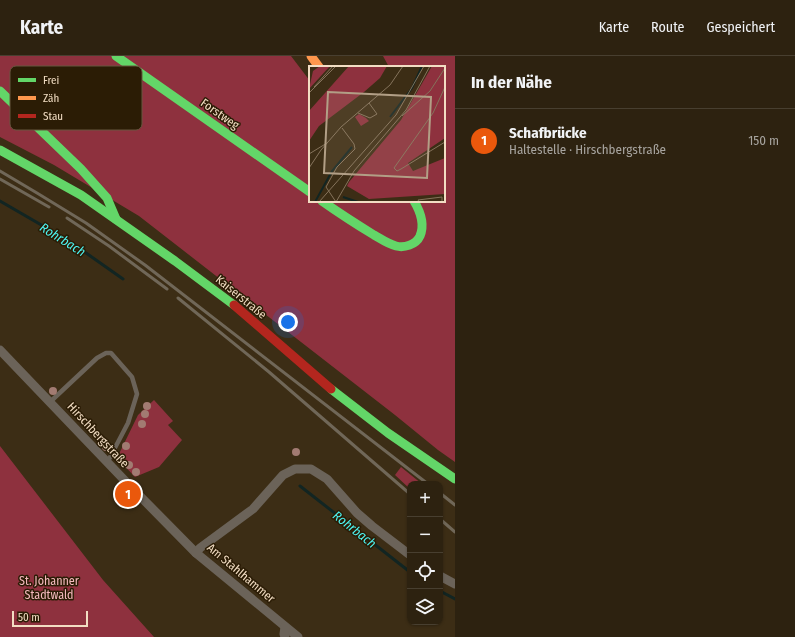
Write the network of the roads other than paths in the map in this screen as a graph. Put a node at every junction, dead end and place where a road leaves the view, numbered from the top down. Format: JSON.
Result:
{"nodes":[{"id":1,"x":116,"y":56,"type":"edge"},
{"id":2,"x":311,"y":56,"type":"edge"},
{"id":3,"x":130,"y":66,"type":"edge"},
{"id":4,"x":318,"y":66,"type":"edge"},
{"id":5,"x":142,"y":74,"type":"edge"},
{"id":6,"x":0,"y":91,"type":"edge"},
{"id":7,"x":10,"y":101,"type":"edge"},
{"id":8,"x":40,"y":130,"type":"edge"},
{"id":9,"x":0,"y":150,"type":"edge"},
{"id":10,"x":309,"y":191,"type":"edge"},
{"id":11,"x":323,"y":202,"type":"edge"},
{"id":12,"x":415,"y":202,"type":"edge"},
{"id":13,"x":116,"y":219,"type":"junction"},
{"id":14,"x":0,"y":350,"type":"edge"},
{"id":15,"x":50,"y":402,"type":"junction"},
{"id":16,"x":107,"y":463,"type":"junction"},
{"id":17,"x":455,"y":479,"type":"edge"},
{"id":18,"x":196,"y":553,"type":"junction"},
{"id":19,"x":407,"y":553,"type":"edge"},
{"id":20,"x":443,"y":578,"type":"edge"},
{"id":21,"x":455,"y":584,"type":"edge"},
{"id":22,"x":285,"y":626,"type":"junction"},
{"id":23,"x":285,"y":637,"type":"edge"},
{"id":24,"x":298,"y":637,"type":"edge"}],
"edges":[{"from":1,"to":3,"type":"street","name":"Forstweg"},
{"from":2,"to":4,"type":"street"},
{"from":5,"to":10,"type":"street","name":"Forstweg"},
{"from":6,"to":7,"type":"street"},
{"from":8,"to":13,"type":"street"},
{"from":9,"to":13,"type":"street","name":"Kaiserstraße"},
{"from":11,"to":12,"type":"street"},
{"from":13,"to":17,"type":"street","name":"Kaiserstraße"},
{"from":14,"to":15,"type":"street","name":"Hirschbergstraße"},
{"from":15,"to":16,"type":"street","name":"Hirschbergstraße"},
{"from":15,"to":16,"type":"lane"},
{"from":16,"to":18,"type":"street","name":"Hirschbergstraße"},
{"from":18,"to":19,"type":"street","name":"Am Stahlhammer"},
{"from":18,"to":22,"type":"street","name":"Am Stahlhammer"},
{"from":20,"to":21,"type":"street"},
{"from":22,"to":23,"type":"street"},
{"from":22,"to":24,"type":"street","name":"Am Stahlhammer"}]}
